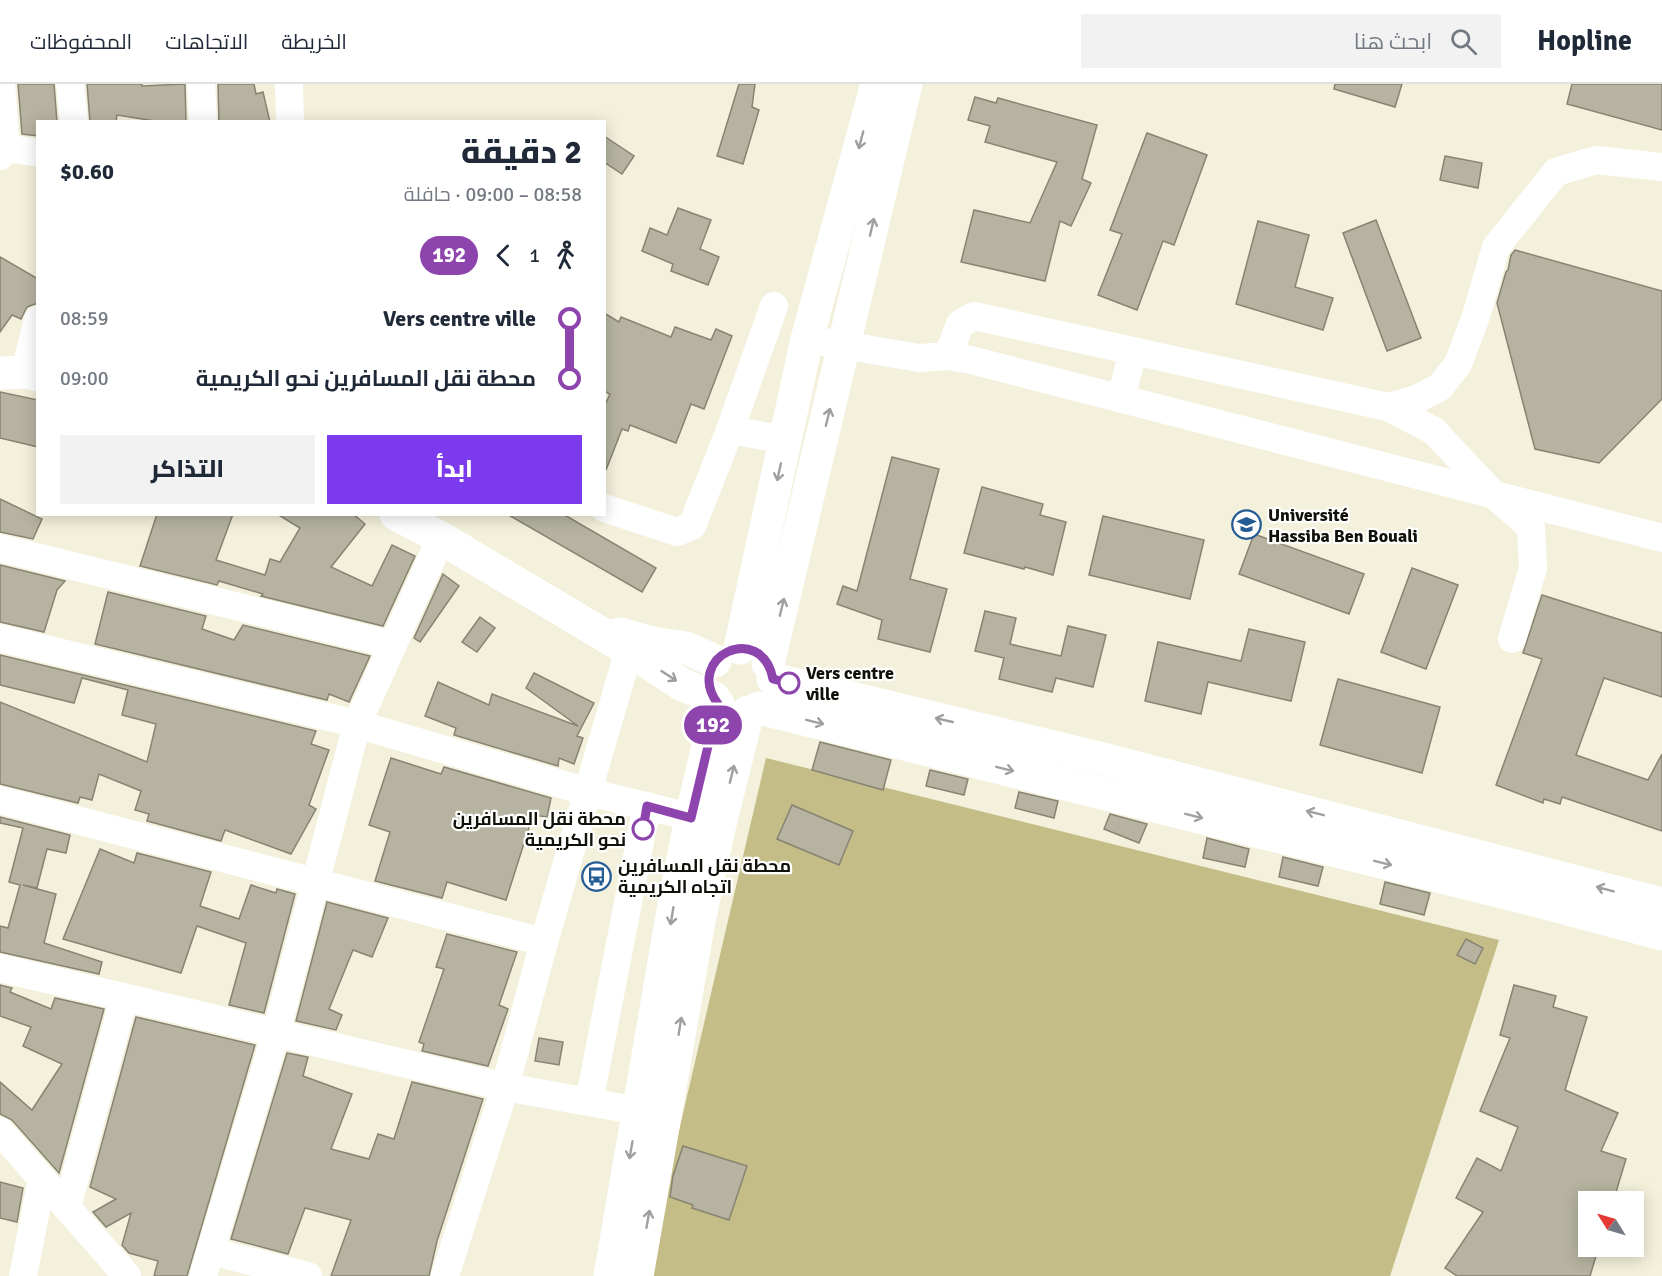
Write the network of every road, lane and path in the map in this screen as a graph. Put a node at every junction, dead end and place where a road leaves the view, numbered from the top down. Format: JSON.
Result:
{"nodes":[{"id":1,"x":2,"y":84,"type":"edge"},
{"id":2,"x":70,"y":84,"type":"edge"},
{"id":3,"x":201,"y":84,"type":"edge"},
{"id":4,"x":289,"y":84,"type":"edge"},
{"id":5,"x":877,"y":84,"type":"edge"},
{"id":6,"x":906,"y":84,"type":"edge"},
{"id":7,"x":74,"y":120,"type":"edge"},
{"id":8,"x":203,"y":120,"type":"edge"},
{"id":9,"x":290,"y":120,"type":"edge"},
{"id":10,"x":3,"y":152,"type":"edge"},
{"id":11,"x":36,"y":153,"type":"edge"},
{"id":12,"x":1662,"y":167,"type":"edge"},
{"id":13,"x":774,"y":306,"type":"dead end"},
{"id":14,"x":36,"y":325,"type":"edge"},
{"id":15,"x":807,"y":339,"type":"junction"},
{"id":16,"x":845,"y":345,"type":"junction"},
{"id":17,"x":1133,"y":351,"type":"junction"},
{"id":18,"x":948,"y":356,"type":"junction"},
{"id":19,"x":21,"y":373,"type":"edge"},
{"id":20,"x":1121,"y":399,"type":"junction"},
{"id":21,"x":1388,"y":407,"type":"junction"},
{"id":22,"x":730,"y":430,"type":"junction"},
{"id":23,"x":786,"y":440,"type":"junction"},
{"id":24,"x":1494,"y":495,"type":"junction"},
{"id":25,"x":606,"y":509,"type":"edge"},
{"id":26,"x":400,"y":516,"type":"edge"},
{"id":27,"x":441,"y":538,"type":"junction"},
{"id":28,"x":1662,"y":538,"type":"edge"},
{"id":29,"x":0,"y":548,"type":"edge"},
{"id":30,"x":583,"y":623,"type":"junction"},
{"id":31,"x":0,"y":638,"type":"edge"},
{"id":32,"x":1512,"y":639,"type":"dead end"},
{"id":33,"x":393,"y":645,"type":"junction"},
{"id":34,"x":629,"y":650,"type":"junction"},
{"id":35,"x":728,"y":655,"type":"junction"},
{"id":36,"x":747,"y":694,"type":"junction"},
{"id":37,"x":357,"y":724,"type":"junction"},
{"id":38,"x":588,"y":792,"type":"junction"},
{"id":39,"x":0,"y":800,"type":"edge"},
{"id":40,"x":647,"y":806,"type":"junction"},
{"id":41,"x":705,"y":821,"type":"junction"},
{"id":42,"x":317,"y":882,"type":"junction"},
{"id":43,"x":1662,"y":904,"type":"edge"},
{"id":44,"x":1662,"y":934,"type":"edge"},
{"id":45,"x":544,"y":942,"type":"junction"},
{"id":46,"x":0,"y":968,"type":"edge"},
{"id":47,"x":124,"y":998,"type":"junction"},
{"id":48,"x":276,"y":1033,"type":"junction"},
{"id":49,"x":505,"y":1087,"type":"junction"},
{"id":50,"x":590,"y":1102,"type":"junction"},
{"id":51,"x":652,"y":1113,"type":"junction"},
{"id":52,"x":0,"y":1131,"type":"edge"},
{"id":53,"x":0,"y":1166,"type":"edge"},
{"id":54,"x":38,"y":1174,"type":"junction"},
{"id":55,"x":66,"y":1207,"type":"junction"},
{"id":56,"x":207,"y":1263,"type":"edge"},
{"id":57,"x":23,"y":1276,"type":"edge"},
{"id":58,"x":127,"y":1276,"type":"edge"},
{"id":59,"x":308,"y":1276,"type":"edge"},
{"id":60,"x":445,"y":1276,"type":"edge"},
{"id":61,"x":610,"y":1276,"type":"edge"},
{"id":62,"x":637,"y":1276,"type":"edge"}],
"edges":[{"from":1,"to":10,"type":"street"},
{"from":2,"to":7,"type":"street"},
{"from":3,"to":8,"type":"street"},
{"from":4,"to":9,"type":"street"},
{"from":5,"to":15,"type":"main road","one_way":true},
{"from":16,"to":6,"type":"main road","one_way":true},
{"from":10,"to":11,"type":"street"},
{"from":12,"to":21,"type":"street"},
{"from":13,"to":22,"type":"street"},
{"from":14,"to":19,"type":"street"},
{"from":15,"to":16,"type":"street"},
{"from":15,"to":23,"type":"main road"},
{"from":16,"to":18,"type":"street"},
{"from":36,"to":16,"type":"main road","one_way":true},
{"from":17,"to":18,"type":"street"},
{"from":17,"to":20,"type":"street"},
{"from":17,"to":21,"type":"street"},
{"from":18,"to":20,"type":"street"},
{"from":20,"to":24,"type":"street"},
{"from":21,"to":24,"type":"street"},
{"from":22,"to":23,"type":"street"},
{"from":22,"to":25,"type":"street"},
{"from":23,"to":35,"type":"main road","one_way":true},
{"from":24,"to":28,"type":"street"},
{"from":24,"to":32,"type":"street"},
{"from":26,"to":27,"type":"main road"},
{"from":27,"to":30,"type":"main road"},
{"from":27,"to":33,"type":"street"},
{"from":29,"to":33,"type":"street"},
{"from":30,"to":34,"type":"main road"},
{"from":30,"to":35,"type":"main road"},
{"from":31,"to":37,"type":"street"},
{"from":33,"to":37,"type":"street"},
{"from":34,"to":36,"type":"main road","one_way":true},
{"from":34,"to":38,"type":"street"},
{"from":35,"to":36,"type":"main road"},
{"from":35,"to":36,"type":"main road"},
{"from":36,"to":41,"type":"main road"},
{"from":43,"to":36,"type":"main road","one_way":true},
{"from":36,"to":44,"type":"main road","one_way":true},
{"from":37,"to":38,"type":"street"},
{"from":37,"to":42,"type":"street"},
{"from":38,"to":40,"type":"street"},
{"from":38,"to":45,"type":"street"},
{"from":39,"to":42,"type":"street"},
{"from":40,"to":41,"type":"street"},
{"from":40,"to":50,"type":"street"},
{"from":41,"to":51,"type":"main road"},
{"from":42,"to":45,"type":"street"},
{"from":42,"to":48,"type":"street"},
{"from":45,"to":49,"type":"street"},
{"from":46,"to":47,"type":"street"},
{"from":47,"to":48,"type":"street"},
{"from":47,"to":55,"type":"street"},
{"from":48,"to":49,"type":"street"},
{"from":48,"to":56,"type":"street"},
{"from":49,"to":50,"type":"street"},
{"from":49,"to":60,"type":"street"},
{"from":50,"to":51,"type":"street"},
{"from":51,"to":61,"type":"main road","one_way":true},
{"from":62,"to":51,"type":"main road","one_way":true},
{"from":52,"to":54,"type":"street"},
{"from":53,"to":54,"type":"street"},
{"from":54,"to":55,"type":"street"},
{"from":54,"to":57,"type":"street"},
{"from":55,"to":58,"type":"street"},
{"from":56,"to":59,"type":"street"}]}
